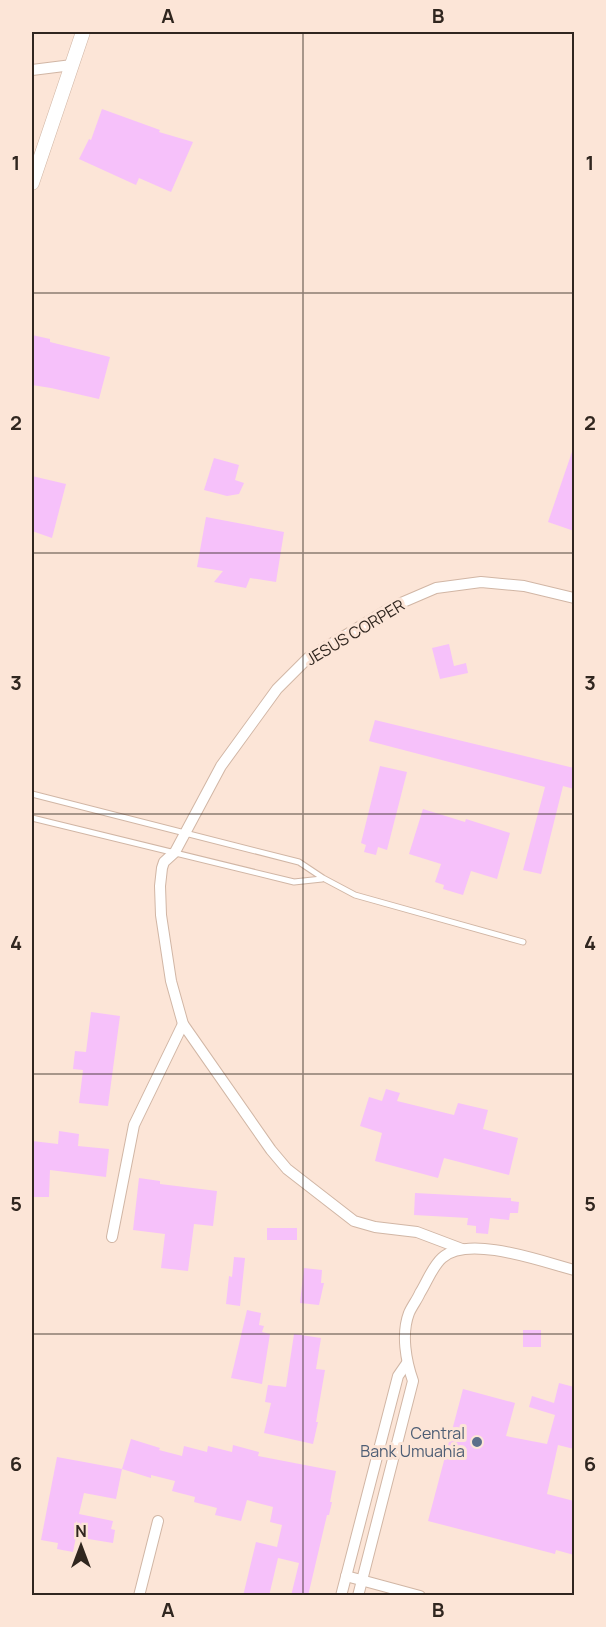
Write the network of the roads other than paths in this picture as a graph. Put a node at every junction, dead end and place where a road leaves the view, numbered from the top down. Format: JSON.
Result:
{"nodes":[{"id":1,"x":83,"y":32,"type":"edge"},
{"id":2,"x":72,"y":65,"type":"junction"},
{"id":3,"x":32,"y":70,"type":"edge"},
{"id":4,"x":32,"y":183,"type":"edge"},
{"id":5,"x":574,"y":598,"type":"edge"},
{"id":6,"x":32,"y":794,"type":"edge"},
{"id":7,"x":32,"y":818,"type":"edge"},
{"id":8,"x":184,"y":833,"type":"junction"},
{"id":9,"x":175,"y":852,"type":"junction"},
{"id":10,"x":322,"y":879,"type":"junction"},
{"id":11,"x":523,"y":942,"type":"dead end"},
{"id":12,"x":183,"y":1024,"type":"junction"},
{"id":13,"x":112,"y":1237,"type":"dead end"},
{"id":14,"x":462,"y":1249,"type":"junction"},
{"id":15,"x":574,"y":1270,"type":"edge"},
{"id":16,"x":407,"y":1363,"type":"junction"},
{"id":17,"x":158,"y":1521,"type":"dead end"},
{"id":18,"x":346,"y":1576,"type":"junction"},
{"id":19,"x":362,"y":1579,"type":"junction"},
{"id":20,"x":139,"y":1596,"type":"edge"},
{"id":21,"x":341,"y":1596,"type":"edge"},
{"id":22,"x":358,"y":1596,"type":"edge"},
{"id":23,"x":420,"y":1596,"type":"edge"}],
"edges":[{"from":1,"to":2,"type":"street"},
{"from":2,"to":3,"type":"street"},
{"from":2,"to":4,"type":"street"},
{"from":5,"to":8,"type":"street","name":"JESUS CORPER"},
{"from":6,"to":8,"type":"lane"},
{"from":7,"to":9,"type":"lane"},
{"from":8,"to":9,"type":"street","name":"JESUS CORPER"},
{"from":8,"to":10,"type":"lane"},
{"from":9,"to":10,"type":"lane"},
{"from":9,"to":12,"type":"street","name":"JESUS CORPER"},
{"from":10,"to":11,"type":"lane"},
{"from":12,"to":13,"type":"street"},
{"from":12,"to":14,"type":"street","name":"JESUS CORPER"},
{"from":14,"to":15,"type":"street"},
{"from":14,"to":16,"type":"street"},
{"from":16,"to":18,"type":"street"},
{"from":16,"to":19,"type":"street"},
{"from":17,"to":20,"type":"street"},
{"from":18,"to":19,"type":"street"},
{"from":18,"to":21,"type":"street"},
{"from":19,"to":22,"type":"street"},
{"from":19,"to":23,"type":"street"}]}
